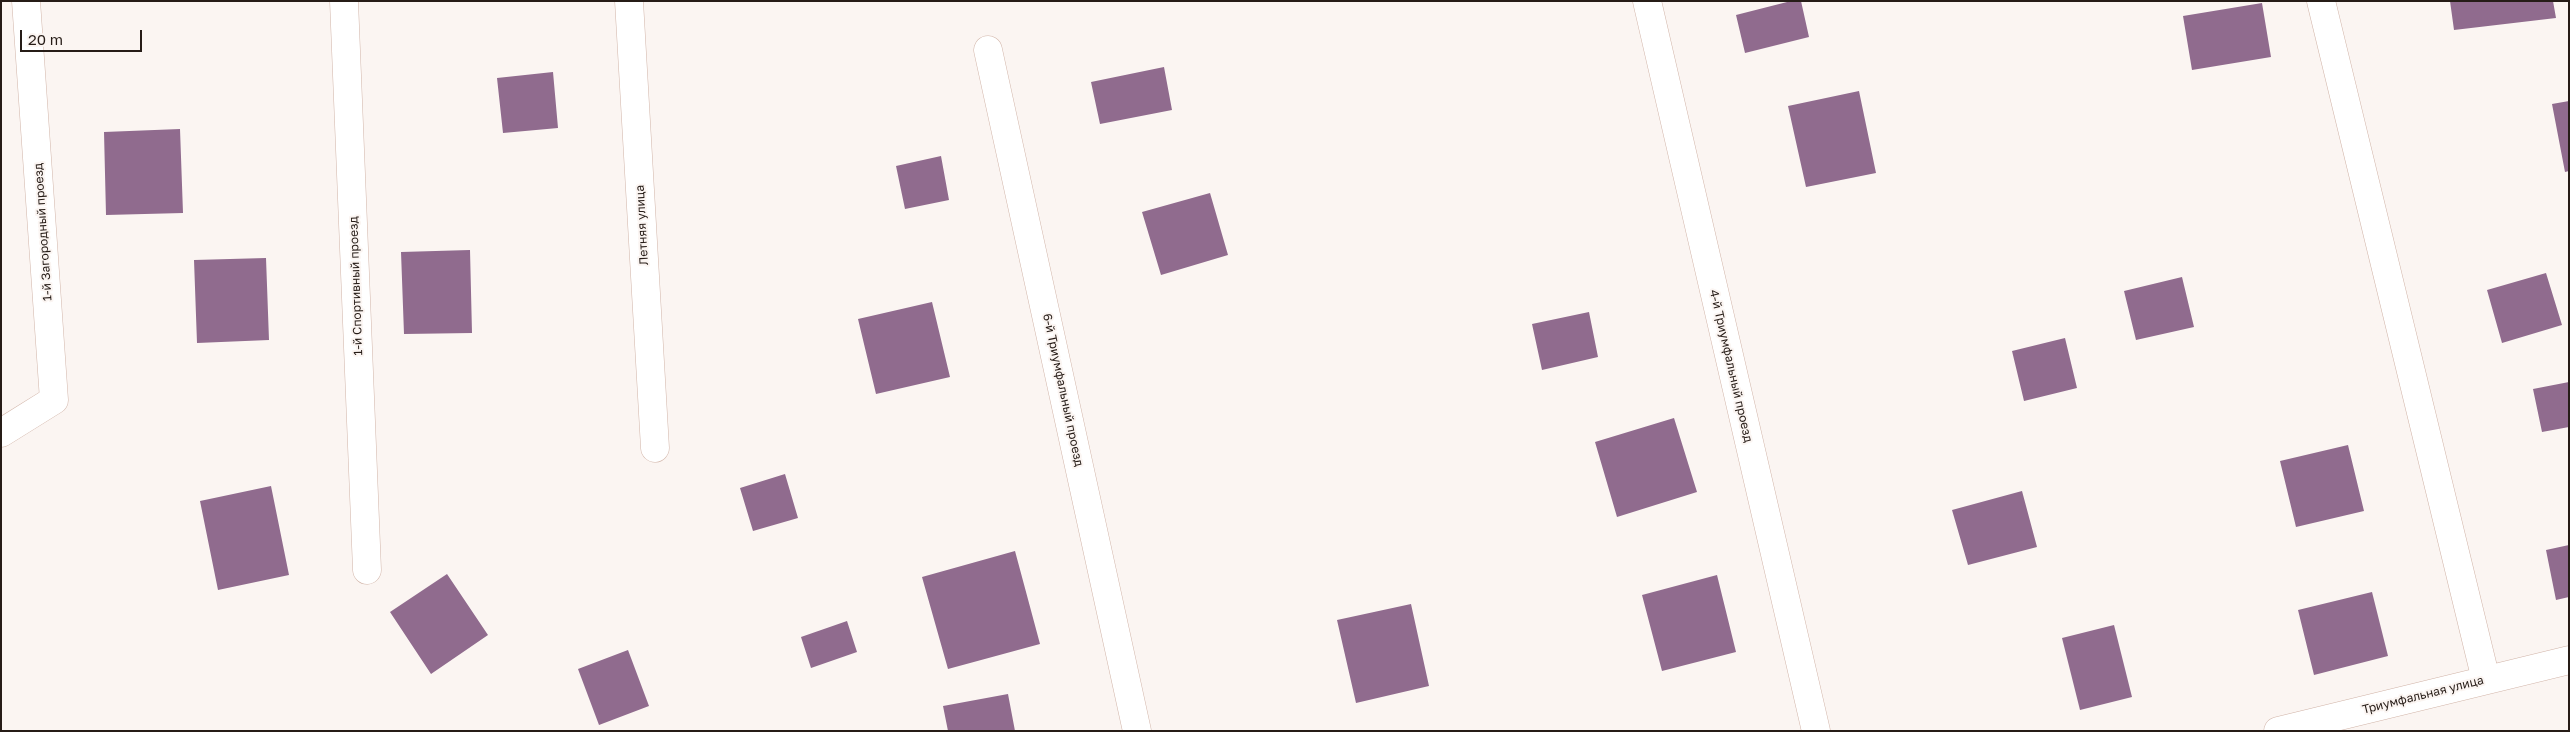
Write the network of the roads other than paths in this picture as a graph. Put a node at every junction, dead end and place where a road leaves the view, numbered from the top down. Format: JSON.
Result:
{"nodes":[{"id":1,"x":26,"y":1,"type":"edge"},
{"id":2,"x":344,"y":1,"type":"edge"},
{"id":3,"x":628,"y":1,"type":"edge"},
{"id":4,"x":1647,"y":1,"type":"edge"},
{"id":5,"x":2322,"y":1,"type":"edge"},
{"id":6,"x":988,"y":50,"type":"dead end"},
{"id":7,"x":1,"y":433,"type":"edge"},
{"id":8,"x":655,"y":448,"type":"dead end"},
{"id":9,"x":368,"y":570,"type":"dead end"},
{"id":10,"x":2569,"y":660,"type":"edge"},
{"id":11,"x":2486,"y":680,"type":"junction"},
{"id":12,"x":1137,"y":731,"type":"edge"},
{"id":13,"x":1816,"y":731,"type":"edge"},
{"id":14,"x":2278,"y":731,"type":"edge"}],
"edges":[{"from":1,"to":7,"type":"street","name":"1-й Загородный проезд"},
{"from":2,"to":9,"type":"street","name":"1-й Спортивный проезд"},
{"from":3,"to":8,"type":"street","name":"Летняя улица"},
{"from":4,"to":13,"type":"street","name":"4-й Триумфальный проезд"},
{"from":5,"to":11,"type":"street"},
{"from":6,"to":12,"type":"street","name":"6-й Триумфальный проезд"},
{"from":10,"to":11,"type":"street","name":"Триумфальная улица"},
{"from":11,"to":14,"type":"street","name":"Триумфальная улица"}]}
